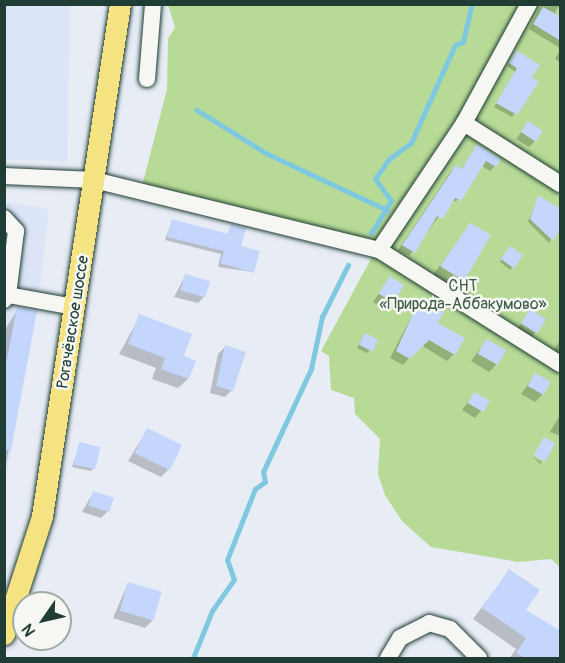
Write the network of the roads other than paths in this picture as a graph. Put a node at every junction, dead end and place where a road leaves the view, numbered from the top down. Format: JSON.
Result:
{"nodes":[{"id":1,"x":120,"y":4,"type":"edge"},
{"id":2,"x":153,"y":4,"type":"edge"},
{"id":3,"x":529,"y":4,"type":"edge"},
{"id":4,"x":147,"y":79,"type":"dead end"},
{"id":5,"x":464,"y":123,"type":"junction"},
{"id":6,"x":4,"y":176,"type":"edge"},
{"id":7,"x":94,"y":180,"type":"junction"},
{"id":8,"x":561,"y":184,"type":"edge"},
{"id":9,"x":4,"y":218,"type":"edge"},
{"id":10,"x":379,"y":250,"type":"junction"},
{"id":11,"x":6,"y":298,"type":"edge"},
{"id":12,"x":75,"y":307,"type":"junction"},
{"id":13,"x":561,"y":364,"type":"edge"},
{"id":14,"x":4,"y":634,"type":"edge"},
{"id":15,"x":388,"y":658,"type":"edge"},
{"id":16,"x":479,"y":658,"type":"edge"}],
"edges":[{"from":1,"to":7,"type":"main road","name":"Рогачёвское шоссе"},
{"from":2,"to":4,"type":"street"},
{"from":3,"to":5,"type":"street"},
{"from":5,"to":8,"type":"street"},
{"from":5,"to":10,"type":"street"},
{"from":6,"to":7,"type":"street"},
{"from":7,"to":10,"type":"street"},
{"from":7,"to":12,"type":"main road","name":"Рогачёвское шоссе"},
{"from":9,"to":11,"type":"street"},
{"from":10,"to":13,"type":"street"},
{"from":11,"to":12,"type":"street"},
{"from":12,"to":14,"type":"main road","name":"Рогачёвское шоссе"},
{"from":15,"to":16,"type":"street"}]}
